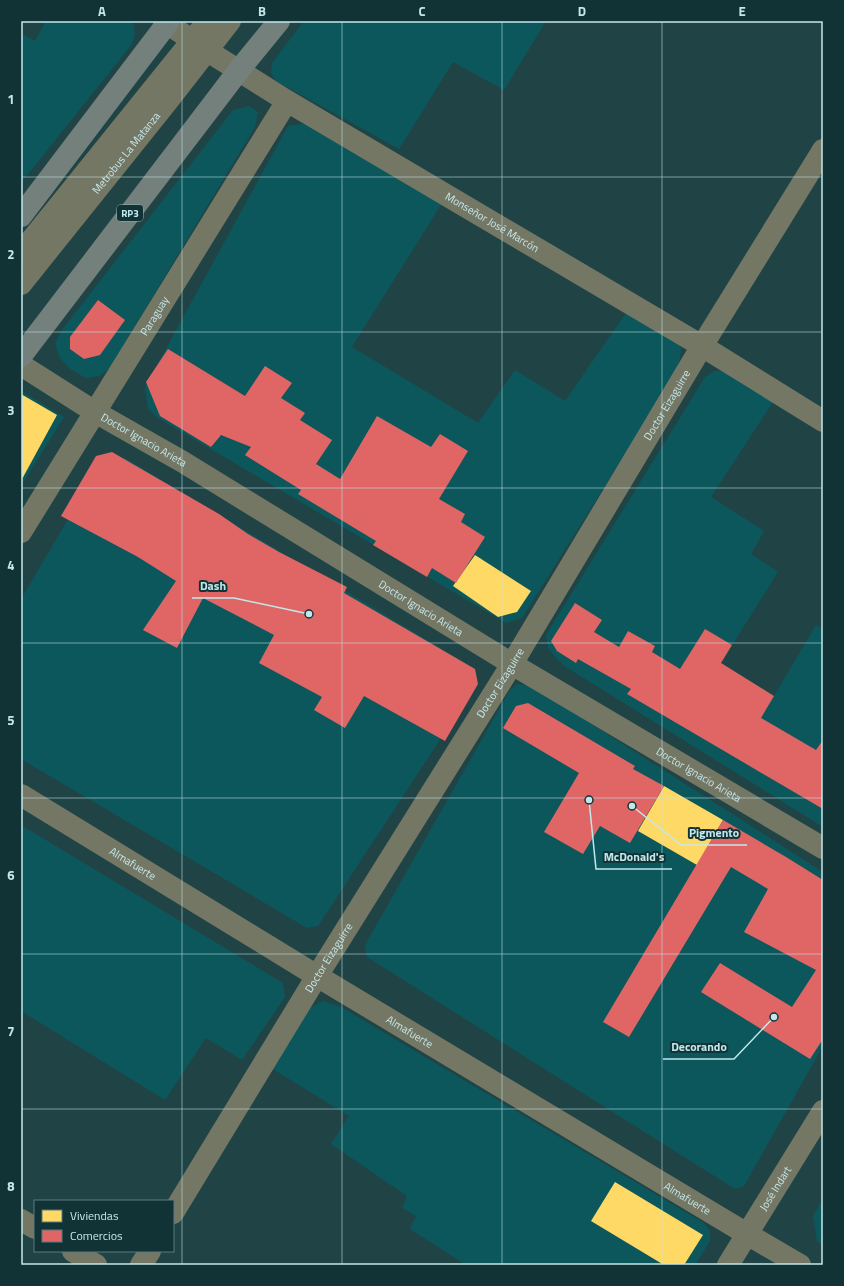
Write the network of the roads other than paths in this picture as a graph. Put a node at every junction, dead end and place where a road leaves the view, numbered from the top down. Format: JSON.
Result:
{"nodes":[{"id":1,"x":208,"y":21,"type":"edge"},
{"id":2,"x":230,"y":21,"type":"edge"},
{"id":3,"x":279,"y":21,"type":"edge"},
{"id":4,"x":167,"y":22,"type":"edge"},
{"id":5,"x":200,"y":45,"type":"junction"},
{"id":6,"x":239,"y":70,"type":"junction"},
{"id":7,"x":287,"y":101,"type":"junction"},
{"id":8,"x":823,"y":150,"type":"edge"},
{"id":9,"x":21,"y":216,"type":"edge"},
{"id":10,"x":21,"y":253,"type":"edge"},
{"id":11,"x":21,"y":284,"type":"edge"},
{"id":12,"x":702,"y":346,"type":"junction"},
{"id":13,"x":21,"y":356,"type":"edge"},
{"id":14,"x":21,"y":365,"type":"edge"},
{"id":15,"x":95,"y":412,"type":"junction"},
{"id":16,"x":823,"y":421,"type":"edge"},
{"id":17,"x":21,"y":532,"type":"edge"},
{"id":18,"x":512,"y":664,"type":"junction"},
{"id":19,"x":21,"y":795,"type":"edge"},
{"id":20,"x":823,"y":848,"type":"edge"},
{"id":21,"x":318,"y":976,"type":"junction"},
{"id":22,"x":823,"y":1111,"type":"edge"},
{"id":23,"x":174,"y":1211,"type":"edge"},
{"id":24,"x":21,"y":1220,"type":"edge"},
{"id":25,"x":34,"y":1227,"type":"edge"},
{"id":26,"x":747,"y":1234,"type":"junction"},
{"id":27,"x":75,"y":1252,"type":"edge"},
{"id":28,"x":149,"y":1252,"type":"edge"},
{"id":29,"x":96,"y":1265,"type":"edge"},
{"id":30,"x":141,"y":1265,"type":"edge"},
{"id":31,"x":728,"y":1265,"type":"edge"},
{"id":32,"x":800,"y":1265,"type":"edge"}],
"edges":[{"from":1,"to":5,"type":"street","name":"Metrobus La Matanza"},
{"from":2,"to":5,"type":"street","name":"Metrobus La Matanza"},
{"from":3,"to":6,"type":"highway","number":"RP3"},
{"from":4,"to":5,"type":"street","name":"Monseñor José Marcón"},
{"from":4,"to":9,"type":"highway"},
{"from":5,"to":6,"type":"street","name":"Monseñor José Marcón"},
{"from":5,"to":10,"type":"street","name":"Metrobus La Matanza"},
{"from":5,"to":11,"type":"street","name":"Metrobus La Matanza"},
{"from":6,"to":7,"type":"street","name":"Monseñor José Marcón"},
{"from":6,"to":13,"type":"highway","number":"RP3"},
{"from":7,"to":12,"type":"street","name":"Monseñor José Marcón"},
{"from":7,"to":15,"type":"street","name":"Paraguay"},
{"from":8,"to":12,"type":"street","name":"Doctor Eizaguirre"},
{"from":12,"to":16,"type":"street","name":"Monseñor José Marcón"},
{"from":12,"to":18,"type":"street","name":"Doctor Eizaguirre"},
{"from":14,"to":15,"type":"street","name":"Doctor Ignacio Arieta"},
{"from":15,"to":17,"type":"street","name":"Paraguay"},
{"from":15,"to":18,"type":"street","name":"Doctor Ignacio Arieta"},
{"from":18,"to":20,"type":"street","name":"Doctor Ignacio Arieta"},
{"from":18,"to":21,"type":"street","name":"Doctor Eizaguirre"},
{"from":19,"to":21,"type":"street","name":"Almafuerte"},
{"from":21,"to":23,"type":"street","name":"Doctor Eizaguirre"},
{"from":21,"to":26,"type":"street","name":"Almafuerte"},
{"from":22,"to":26,"type":"street","name":"José Indart"},
{"from":24,"to":25,"type":"street"},
{"from":26,"to":31,"type":"street","name":"José Indart"},
{"from":26,"to":32,"type":"street","name":"Almafuerte"},
{"from":27,"to":29,"type":"street"},
{"from":28,"to":30,"type":"street"}]}
